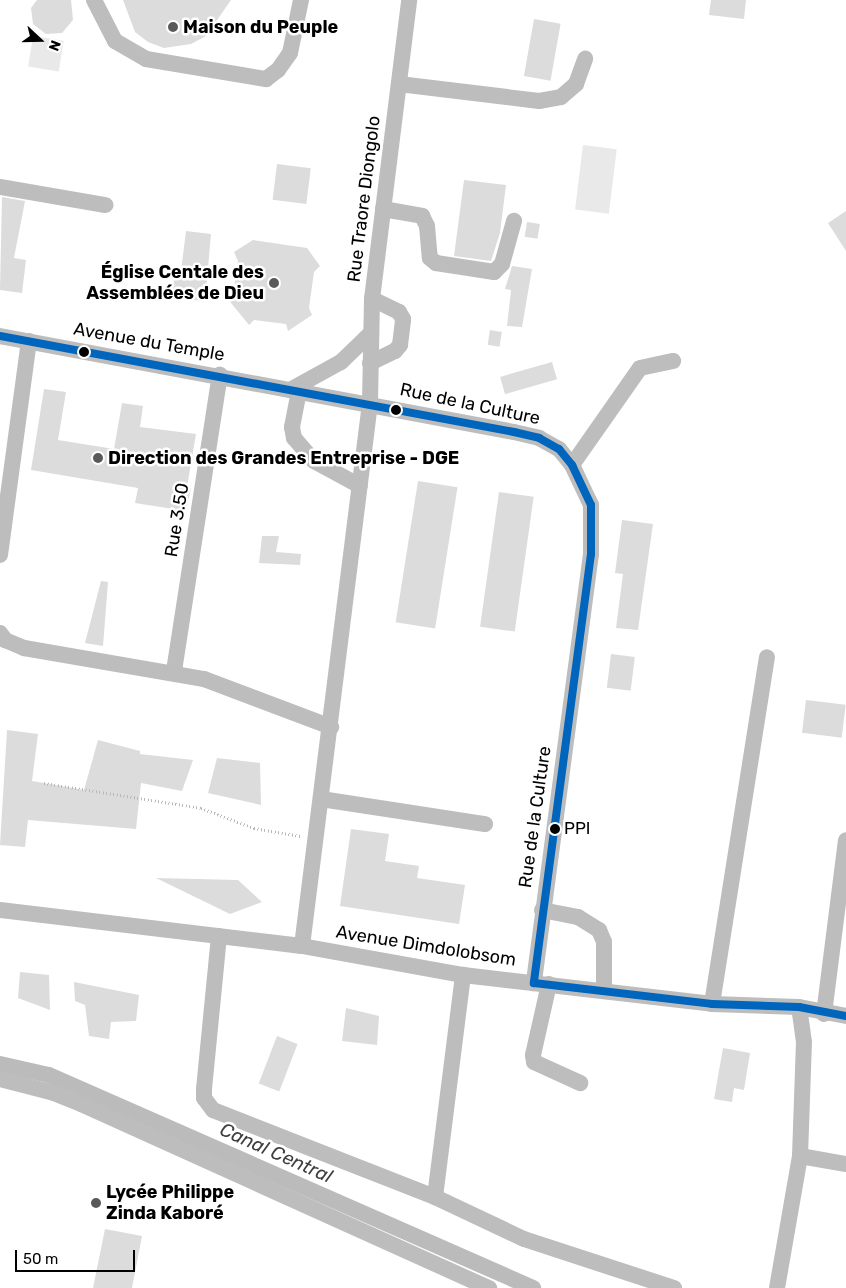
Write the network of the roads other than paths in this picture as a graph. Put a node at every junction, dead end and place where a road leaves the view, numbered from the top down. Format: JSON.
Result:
{"nodes":[{"id":1,"x":94,"y":0,"type":"edge"},
{"id":2,"x":301,"y":0,"type":"edge"},
{"id":3,"x":409,"y":0,"type":"edge"},
{"id":4,"x":585,"y":59,"type":"dead end"},
{"id":5,"x":399,"y":84,"type":"junction"},
{"id":6,"x":0,"y":187,"type":"edge"},
{"id":7,"x":105,"y":205,"type":"dead end"},
{"id":8,"x":383,"y":209,"type":"junction"},
{"id":9,"x":514,"y":221,"type":"dead end"},
{"id":10,"x":372,"y":299,"type":"junction"},
{"id":11,"x":371,"y":333,"type":"junction"},
{"id":12,"x":0,"y":336,"type":"edge"},
{"id":13,"x":29,"y":341,"type":"junction"},
{"id":14,"x":673,"y":361,"type":"dead end"},
{"id":15,"x":370,"y":363,"type":"junction"},
{"id":16,"x":220,"y":375,"type":"junction"},
{"id":17,"x":295,"y":390,"type":"junction"},
{"id":18,"x":370,"y":403,"type":"junction"},
{"id":19,"x":572,"y":465,"type":"junction"},
{"id":20,"x":360,"y":486,"type":"junction"},
{"id":21,"x":0,"y":555,"type":"edge"},
{"id":22,"x":0,"y":633,"type":"edge"},
{"id":23,"x":767,"y":658,"type":"dead end"},
{"id":24,"x":174,"y":671,"type":"junction"},
{"id":25,"x":331,"y":728,"type":"junction"},
{"id":26,"x":321,"y":799,"type":"junction"},
{"id":27,"x":485,"y":824,"type":"dead end"},
{"id":28,"x":846,"y":840,"type":"edge"},
{"id":29,"x":844,"y":870,"type":"edge"},
{"id":30,"x":0,"y":910,"type":"edge"},
{"id":31,"x":542,"y":910,"type":"junction"},
{"id":32,"x":219,"y":936,"type":"junction"},
{"id":33,"x":302,"y":946,"type":"junction"},
{"id":34,"x":463,"y":975,"type":"junction"},
{"id":35,"x":541,"y":984,"type":"junction"},
{"id":36,"x":604,"y":991,"type":"junction"},
{"id":37,"x":712,"y":1004,"type":"junction"},
{"id":38,"x":799,"y":1007,"type":"junction"},
{"id":39,"x":824,"y":1014,"type":"junction"},
{"id":40,"x":846,"y":1016,"type":"edge"},
{"id":41,"x":0,"y":1078,"type":"edge"},
{"id":42,"x":580,"y":1083,"type":"dead end"},
{"id":43,"x":800,"y":1156,"type":"junction"},
{"id":44,"x":846,"y":1164,"type":"edge"},
{"id":45,"x":435,"y":1197,"type":"junction"},
{"id":46,"x":489,"y":1288,"type":"edge"},
{"id":47,"x":674,"y":1288,"type":"edge"},
{"id":48,"x":777,"y":1288,"type":"edge"}],
"edges":[{"from":1,"to":2,"type":"street"},
{"from":3,"to":5,"type":"street","name":"Rue Traore Diongolo"},
{"from":4,"to":5,"type":"street"},
{"from":5,"to":8,"type":"street","name":"Rue Traore Diongolo"},
{"from":6,"to":7,"type":"street"},
{"from":8,"to":9,"type":"street"},
{"from":8,"to":10,"type":"street","name":"Rue Traore Diongolo"},
{"from":10,"to":11,"type":"street","name":"Rue Traore Diongolo"},
{"from":10,"to":15,"type":"street"},
{"from":11,"to":15,"type":"street","name":"Rue Traore Diongolo"},
{"from":11,"to":17,"type":"street"},
{"from":12,"to":13,"type":"street","name":"Avenue du Temple"},
{"from":13,"to":16,"type":"street","name":"Avenue du Temple"},
{"from":13,"to":21,"type":"street"},
{"from":14,"to":19,"type":"street"},
{"from":15,"to":18,"type":"street","name":"Rue Traore Diongolo"},
{"from":16,"to":17,"type":"street","name":"Avenue du Temple"},
{"from":16,"to":24,"type":"street","name":"Rue 3.50"},
{"from":17,"to":18,"type":"street","name":"Avenue du Temple"},
{"from":17,"to":20,"type":"street"},
{"from":18,"to":19,"type":"street","name":"Rue de la Culture"},
{"from":18,"to":20,"type":"street"},
{"from":19,"to":31,"type":"street","name":"Rue de la Culture"},
{"from":20,"to":25,"type":"street"},
{"from":22,"to":24,"type":"street"},
{"from":23,"to":37,"type":"street"},
{"from":24,"to":25,"type":"street"},
{"from":25,"to":26,"type":"street"},
{"from":26,"to":27,"type":"street"},
{"from":26,"to":33,"type":"street"},
{"from":28,"to":29,"type":"street"},
{"from":29,"to":39,"type":"street"},
{"from":30,"to":32,"type":"street","name":"Avenue Dimdolobsom"},
{"from":31,"to":35,"type":"street","name":"Rue de la Culture"},
{"from":31,"to":36,"type":"street"},
{"from":32,"to":33,"type":"street","name":"Avenue Dimdolobsom"},
{"from":32,"to":45,"type":"street"},
{"from":33,"to":34,"type":"street","name":"Avenue Dimdolobsom"},
{"from":34,"to":35,"type":"street","name":"Avenue Dimdolobsom"},
{"from":34,"to":45,"type":"street"},
{"from":35,"to":36,"type":"street","name":"Avenue Dimdolobsom"},
{"from":35,"to":42,"type":"street","name":"Rue de la Culture"},
{"from":36,"to":37,"type":"street","name":"Avenue Dimdolobsom"},
{"from":37,"to":38,"type":"street","name":"Avenue Dimdolobsom"},
{"from":38,"to":39,"type":"street","name":"Avenue Dimdolobsom"},
{"from":38,"to":43,"type":"street"},
{"from":39,"to":40,"type":"street","name":"Avenue Dimdolobsom"},
{"from":41,"to":46,"type":"street"},
{"from":43,"to":44,"type":"street"},
{"from":43,"to":48,"type":"street"},
{"from":45,"to":47,"type":"street"}]}
